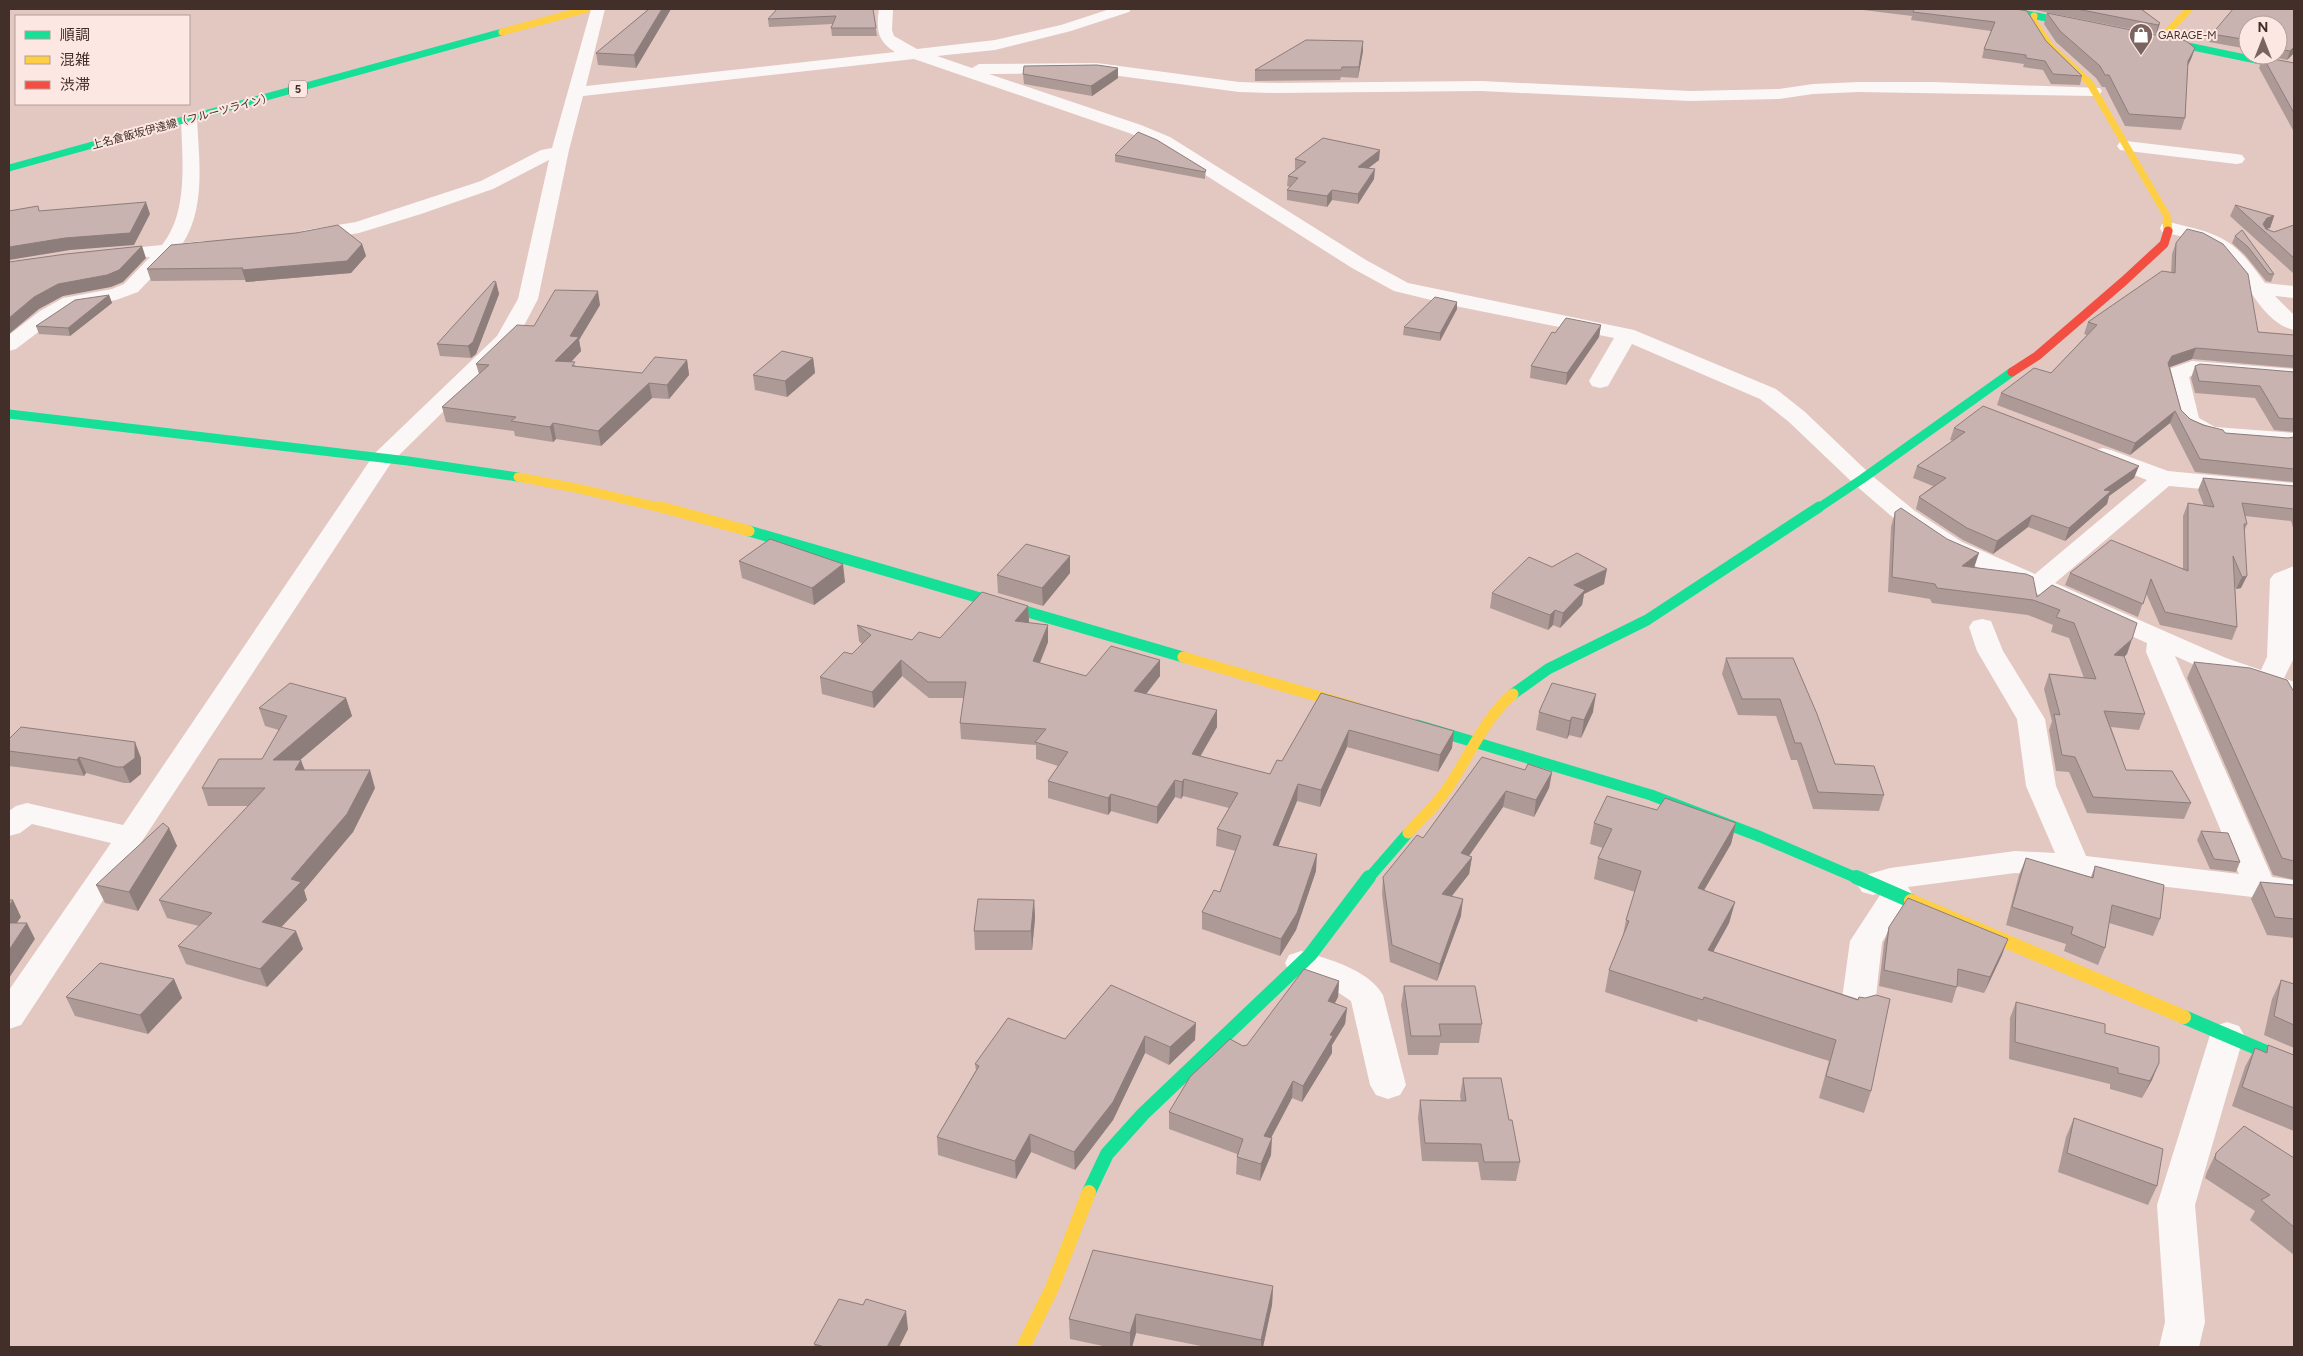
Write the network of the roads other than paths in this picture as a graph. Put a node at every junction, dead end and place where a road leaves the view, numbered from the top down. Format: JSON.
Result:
{"nodes":[{"id":1,"x":587,"y":9,"type":"edge"},
{"id":2,"x":598,"y":9,"type":"edge"},
{"id":3,"x":886,"y":9,"type":"edge"},
{"id":4,"x":1124,"y":9,"type":"edge"},
{"id":5,"x":2189,"y":9,"type":"edge"},
{"id":6,"x":2009,"y":10,"type":"edge"},
{"id":7,"x":2034,"y":16,"type":"junction"},
{"id":8,"x":2092,"y":27,"type":"edge"},
{"id":9,"x":920,"y":55,"type":"junction"},
{"id":10,"x":2294,"y":68,"type":"edge"},
{"id":11,"x":968,"y":72,"type":"junction"},
{"id":12,"x":2094,"y":91,"type":"junction"},
{"id":13,"x":577,"y":92,"type":"junction"},
{"id":14,"x":190,"y":119,"type":"junction"},
{"id":15,"x":2126,"y":146,"type":"junction"},
{"id":16,"x":560,"y":153,"type":"junction"},
{"id":17,"x":2236,"y":159,"type":"dead end"},
{"id":18,"x":9,"y":168,"type":"edge"},
{"id":19,"x":2169,"y":228,"type":"junction"},
{"id":20,"x":287,"y":239,"type":"edge"},
{"id":21,"x":222,"y":246,"type":"edge"},
{"id":22,"x":166,"y":250,"type":"junction"},
{"id":23,"x":86,"y":257,"type":"edge"},
{"id":24,"x":2259,"y":288,"type":"junction"},
{"id":25,"x":2294,"y":292,"type":"edge"},
{"id":26,"x":2294,"y":324,"type":"edge"},
{"id":27,"x":1627,"y":334,"type":"junction"},
{"id":28,"x":9,"y":345,"type":"edge"},
{"id":29,"x":2294,"y":375,"type":"edge"},
{"id":30,"x":1600,"y":381,"type":"dead end"},
{"id":31,"x":1966,"y":403,"type":"junction"},
{"id":32,"x":9,"y":414,"type":"edge"},
{"id":33,"x":1993,"y":414,"type":"edge"},
{"id":34,"x":2294,"y":440,"type":"edge"},
{"id":35,"x":2083,"y":448,"type":"edge"},
{"id":36,"x":383,"y":458,"type":"junction"},
{"id":37,"x":2164,"y":478,"type":"junction"},
{"id":38,"x":1862,"y":479,"type":"junction"},
{"id":39,"x":2294,"y":490,"type":"edge"},
{"id":40,"x":2294,"y":574,"type":"edge"},
{"id":41,"x":2038,"y":584,"type":"junction"},
{"id":42,"x":1982,"y":627,"type":"dead end"},
{"id":43,"x":2160,"y":638,"type":"junction"},
{"id":44,"x":2269,"y":682,"type":"junction"},
{"id":45,"x":2294,"y":691,"type":"edge"},
{"id":46,"x":1368,"y":711,"type":"edge"},
{"id":47,"x":1406,"y":722,"type":"edge"},
{"id":48,"x":1473,"y":742,"type":"junction"},
{"id":49,"x":9,"y":826,"type":"edge"},
{"id":50,"x":131,"y":838,"type":"junction"},
{"id":51,"x":2075,"y":865,"type":"junction"},
{"id":52,"x":2260,"y":887,"type":"junction"},
{"id":53,"x":1885,"y":890,"type":"junction"},
{"id":54,"x":2294,"y":891,"type":"edge"},
{"id":55,"x":1301,"y":962,"type":"junction"},
{"id":56,"x":1858,"y":1006,"type":"edge"},
{"id":57,"x":9,"y":1016,"type":"edge"},
{"id":58,"x":2227,"y":1035,"type":"junction"},
{"id":59,"x":2294,"y":1064,"type":"edge"},
{"id":60,"x":1388,"y":1085,"type":"dead end"},
{"id":61,"x":1022,"y":1347,"type":"edge"},
{"id":62,"x":2179,"y":1347,"type":"edge"}],
"edges":[{"from":1,"to":14,"type":"main road","name":"上名倉飯坂伊達線（フルーツライン）","number":"5"},
{"from":2,"to":13,"type":"street"},
{"from":3,"to":9,"type":"street"},
{"from":4,"to":9,"type":"street"},
{"from":5,"to":10,"type":"main road"},
{"from":6,"to":7,"type":"main road"},
{"from":7,"to":8,"type":"main road"},
{"from":7,"to":12,"type":"main road"},
{"from":9,"to":11,"type":"street"},
{"from":9,"to":13,"type":"street"},
{"from":11,"to":12,"type":"street"},
{"from":11,"to":27,"type":"street"},
{"from":12,"to":15,"type":"main road"},
{"from":13,"to":16,"type":"street"},
{"from":14,"to":18,"type":"main road","name":"上名倉飯坂伊達線（フルーツライン）","number":"5"},
{"from":14,"to":22,"type":"street"},
{"from":15,"to":17,"type":"street"},
{"from":15,"to":19,"type":"main road"},
{"from":16,"to":20,"type":"street"},
{"from":16,"to":36,"type":"street"},
{"from":19,"to":24,"type":"street"},
{"from":19,"to":31,"type":"main road"},
{"from":21,"to":22,"type":"street"},
{"from":22,"to":23,"type":"street"},
{"from":22,"to":28,"type":"street"},
{"from":24,"to":25,"type":"street"},
{"from":24,"to":26,"type":"street"},
{"from":27,"to":30,"type":"street"},
{"from":27,"to":38,"type":"street"},
{"from":29,"to":34,"type":"street"},
{"from":31,"to":33,"type":"street"},
{"from":31,"to":38,"type":"main road"},
{"from":32,"to":36,"type":"main road"},
{"from":35,"to":37,"type":"street"},
{"from":36,"to":46,"type":"main road"},
{"from":36,"to":50,"type":"street"},
{"from":37,"to":39,"type":"street"},
{"from":37,"to":41,"type":"street"},
{"from":38,"to":41,"type":"street"},
{"from":38,"to":48,"type":"main road"},
{"from":40,"to":44,"type":"street"},
{"from":41,"to":43,"type":"street"},
{"from":42,"to":51,"type":"street"},
{"from":43,"to":44,"type":"street"},
{"from":43,"to":52,"type":"street"},
{"from":44,"to":45,"type":"street"},
{"from":47,"to":48,"type":"main road"},
{"from":48,"to":53,"type":"main road"},
{"from":48,"to":55,"type":"main road"},
{"from":49,"to":50,"type":"street"},
{"from":50,"to":57,"type":"street"},
{"from":51,"to":52,"type":"street"},
{"from":51,"to":53,"type":"street"},
{"from":52,"to":54,"type":"street"},
{"from":53,"to":56,"type":"street"},
{"from":53,"to":58,"type":"main road"},
{"from":55,"to":60,"type":"street"},
{"from":55,"to":61,"type":"main road"},
{"from":58,"to":59,"type":"main road"},
{"from":58,"to":62,"type":"street"}]}
